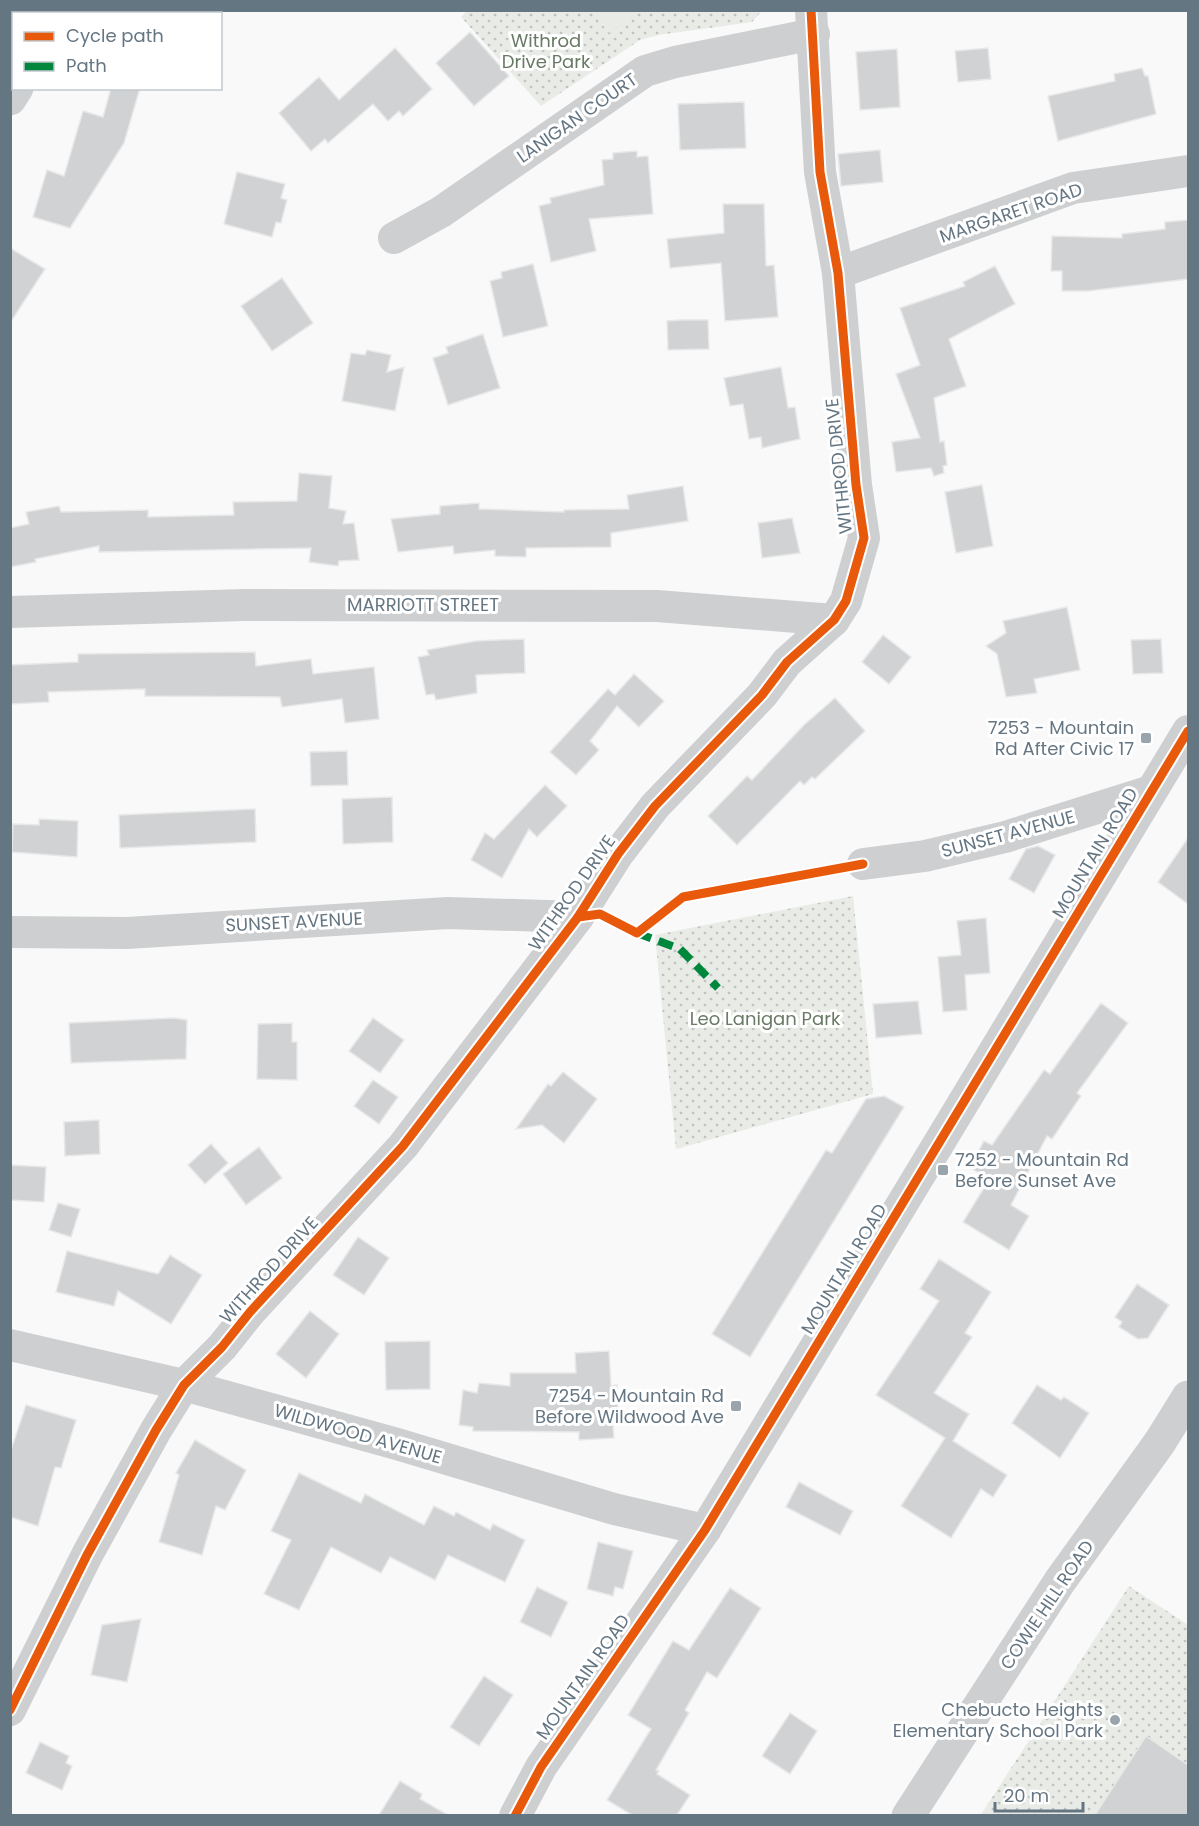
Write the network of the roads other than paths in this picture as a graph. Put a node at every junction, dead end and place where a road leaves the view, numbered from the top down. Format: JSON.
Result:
{"nodes":[{"id":1,"x":812,"y":22,"type":"edge"},
{"id":2,"x":1188,"y":171,"type":"edge"},
{"id":3,"x":394,"y":238,"type":"dead end"},
{"id":4,"x":838,"y":273,"type":"junction"},
{"id":5,"x":10,"y":612,"type":"edge"},
{"id":6,"x":834,"y":620,"type":"junction"},
{"id":7,"x":1188,"y":730,"type":"edge"},
{"id":8,"x":1151,"y":791,"type":"junction"},
{"id":9,"x":862,"y":864,"type":"dead end"},
{"id":10,"x":578,"y":916,"type":"junction"},
{"id":11,"x":10,"y":932,"type":"edge"},
{"id":12,"x":10,"y":1345,"type":"edge"},
{"id":13,"x":184,"y":1385,"type":"junction"},
{"id":14,"x":1188,"y":1396,"type":"edge"},
{"id":15,"x":705,"y":1530,"type":"junction"},
{"id":16,"x":10,"y":1710,"type":"edge"},
{"id":17,"x":514,"y":1815,"type":"edge"},
{"id":18,"x":908,"y":1815,"type":"edge"}],
"edges":[{"from":1,"to":3,"type":"street","name":"LANIGAN COURT"},
{"from":1,"to":4,"type":"street","name":"WITHROD DRIVE"},
{"from":2,"to":4,"type":"street","name":"MARGARET ROAD"},
{"from":4,"to":6,"type":"street","name":"WITHROD DRIVE"},
{"from":5,"to":6,"type":"street","name":"MARRIOTT STREET"},
{"from":6,"to":10,"type":"street","name":"WITHROD DRIVE"},
{"from":7,"to":8,"type":"street","name":"MOUNTAIN ROAD"},
{"from":8,"to":9,"type":"street","name":"SUNSET AVENUE"},
{"from":8,"to":15,"type":"street","name":"MOUNTAIN ROAD"},
{"from":10,"to":11,"type":"street","name":"SUNSET AVENUE"},
{"from":10,"to":13,"type":"street","name":"WITHROD DRIVE"},
{"from":12,"to":13,"type":"street","name":"WILDWOOD AVENUE"},
{"from":13,"to":15,"type":"street","name":"WILDWOOD AVENUE"},
{"from":13,"to":16,"type":"street","name":"WITHROD DRIVE"},
{"from":14,"to":18,"type":"street","name":"COWIE HILL ROAD"},
{"from":15,"to":17,"type":"street","name":"MOUNTAIN ROAD"}]}
